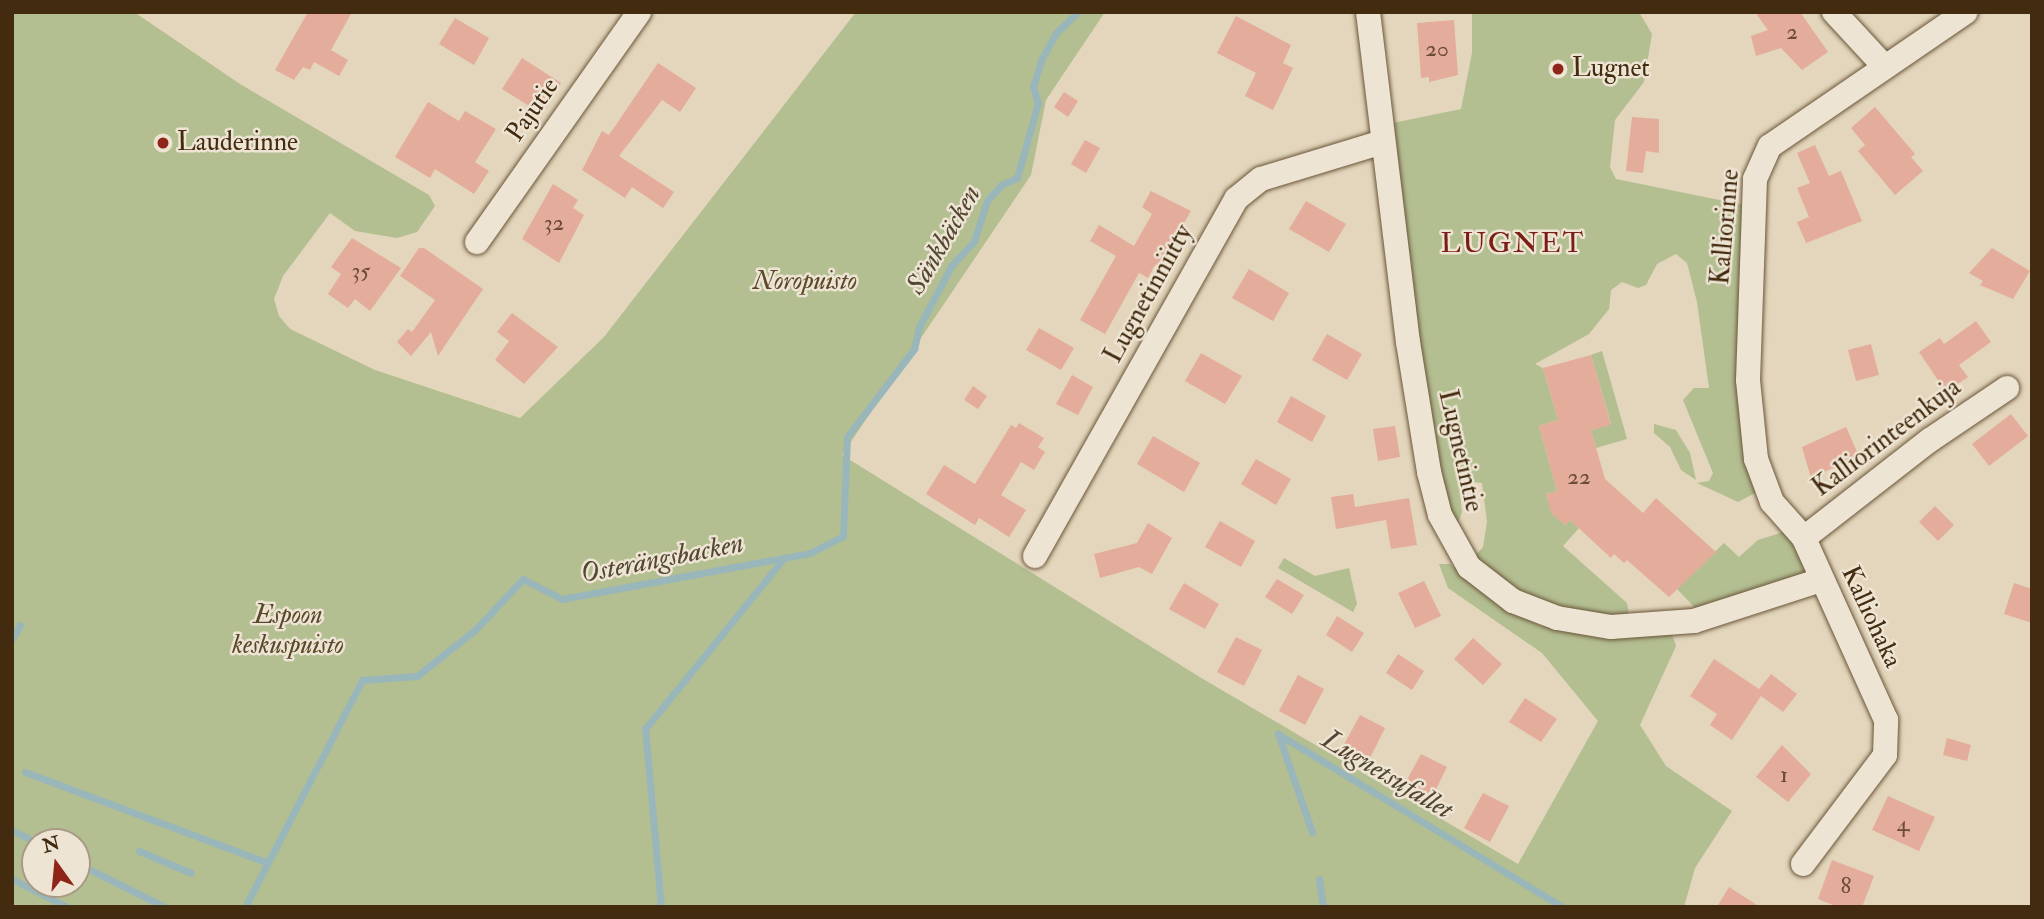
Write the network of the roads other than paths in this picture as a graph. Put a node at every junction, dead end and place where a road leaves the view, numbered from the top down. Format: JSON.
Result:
{"nodes":[{"id":1,"x":639,"y":12,"type":"edge"},
{"id":2,"x":1368,"y":12,"type":"edge"},
{"id":3,"x":1834,"y":12,"type":"edge"},
{"id":4,"x":1966,"y":12,"type":"edge"},
{"id":5,"x":1884,"y":66,"type":"junction"},
{"id":6,"x":1383,"y":142,"type":"junction"},
{"id":7,"x":477,"y":242,"type":"dead end"},
{"id":8,"x":2007,"y":387,"type":"dead end"},
{"id":9,"x":1804,"y":538,"type":"junction"},
{"id":10,"x":1035,"y":556,"type":"dead end"},
{"id":11,"x":1821,"y":580,"type":"junction"},
{"id":12,"x":1803,"y":864,"type":"dead end"}],
"edges":[{"from":1,"to":7,"type":"street","name":"Pajutie"},
{"from":2,"to":6,"type":"street","name":"Lugnetintie"},
{"from":3,"to":5,"type":"street"},
{"from":4,"to":5,"type":"street","name":"Kalliorinne"},
{"from":5,"to":9,"type":"street","name":"Kalliorinne"},
{"from":6,"to":10,"type":"street","name":"Lugnetinniitty"},
{"from":6,"to":11,"type":"street","name":"Lugnetintie"},
{"from":8,"to":9,"type":"street","name":"Kalliorinteenkuja"},
{"from":9,"to":11,"type":"street","name":"Kalliohaka"},
{"from":11,"to":12,"type":"street","name":"Kalliohaka"}]}
